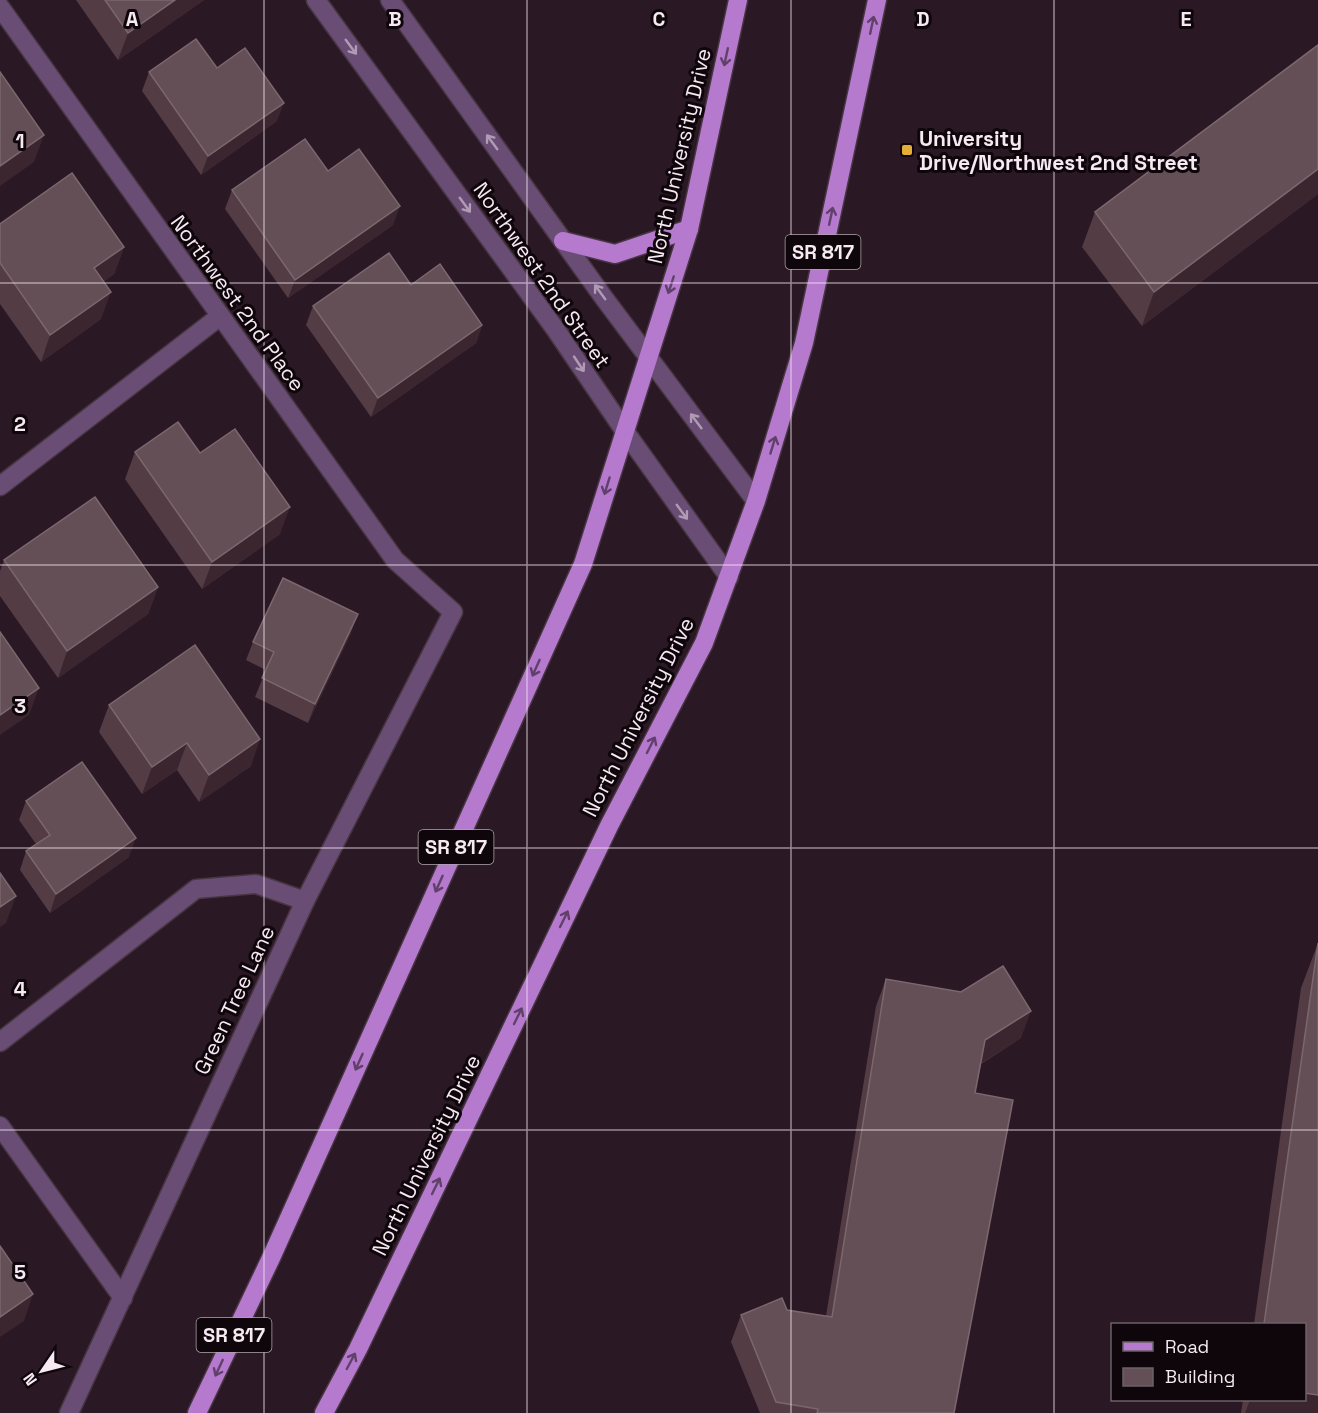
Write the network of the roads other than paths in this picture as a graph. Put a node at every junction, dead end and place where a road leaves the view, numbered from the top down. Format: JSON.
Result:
{"nodes":[{"id":1,"x":316,"y":0,"type":"edge"},
{"id":2,"x":390,"y":0,"type":"edge"},
{"id":3,"x":738,"y":0,"type":"edge"},
{"id":4,"x":877,"y":0,"type":"edge"},
{"id":5,"x":0,"y":7,"type":"edge"},
{"id":6,"x":689,"y":229,"type":"junction"},
{"id":7,"x":563,"y":241,"type":"junction"},
{"id":8,"x":219,"y":317,"type":"junction"},
{"id":9,"x":647,"y":357,"type":"junction"},
{"id":10,"x":624,"y":430,"type":"junction"},
{"id":11,"x":0,"y":486,"type":"edge"},
{"id":12,"x":756,"y":501,"type":"junction"},
{"id":13,"x":729,"y":577,"type":"junction"},
{"id":14,"x":453,"y":612,"type":"joint"},
{"id":15,"x":305,"y":901,"type":"junction"},
{"id":16,"x":0,"y":1042,"type":"edge"},
{"id":17,"x":0,"y":1126,"type":"edge"},
{"id":18,"x":123,"y":1298,"type":"junction"},
{"id":19,"x":69,"y":1413,"type":"edge"},
{"id":20,"x":197,"y":1413,"type":"edge"},
{"id":21,"x":324,"y":1413,"type":"edge"}],
"edges":[{"from":1,"to":10,"type":"street","name":"Northwest 2nd Street","one_way":true},
{"from":7,"to":2,"type":"street","name":"Northwest 2nd Street","one_way":true},
{"from":3,"to":6,"type":"main road","name":"North University Drive","number":"SR 817","one_way":true},
{"from":12,"to":4,"type":"main road","name":"North University Drive","number":"SR 817","one_way":true},
{"from":5,"to":8,"type":"street","name":"Northwest 2nd Place"},
{"from":6,"to":7,"type":"main road"},
{"from":6,"to":9,"type":"main road","name":"North University Drive","number":"SR 817","one_way":true},
{"from":9,"to":7,"type":"street","name":"Northwest 2nd Street","one_way":true},
{"from":8,"to":11,"type":"street"},
{"from":8,"to":14,"type":"street","name":"Northwest 2nd Place"},
{"from":9,"to":10,"type":"main road","name":"North University Drive","number":"SR 817"},
{"from":12,"to":9,"type":"street","name":"Northwest 2nd Street","one_way":true},
{"from":10,"to":13,"type":"street","name":"Northwest 2nd Street","one_way":true},
{"from":10,"to":20,"type":"main road","name":"North University Drive","number":"SR 817","one_way":true},
{"from":12,"to":13,"type":"main road","name":"North University Drive","number":"SR 817"},
{"from":21,"to":13,"type":"main road","name":"North University Drive","number":"SR 817","one_way":true},
{"from":14,"to":15,"type":"street","name":"Green Tree Lane"},
{"from":15,"to":16,"type":"street"},
{"from":15,"to":18,"type":"street","name":"Green Tree Lane"},
{"from":17,"to":18,"type":"street"},
{"from":18,"to":19,"type":"street","name":"Green Tree Lane"}]}
